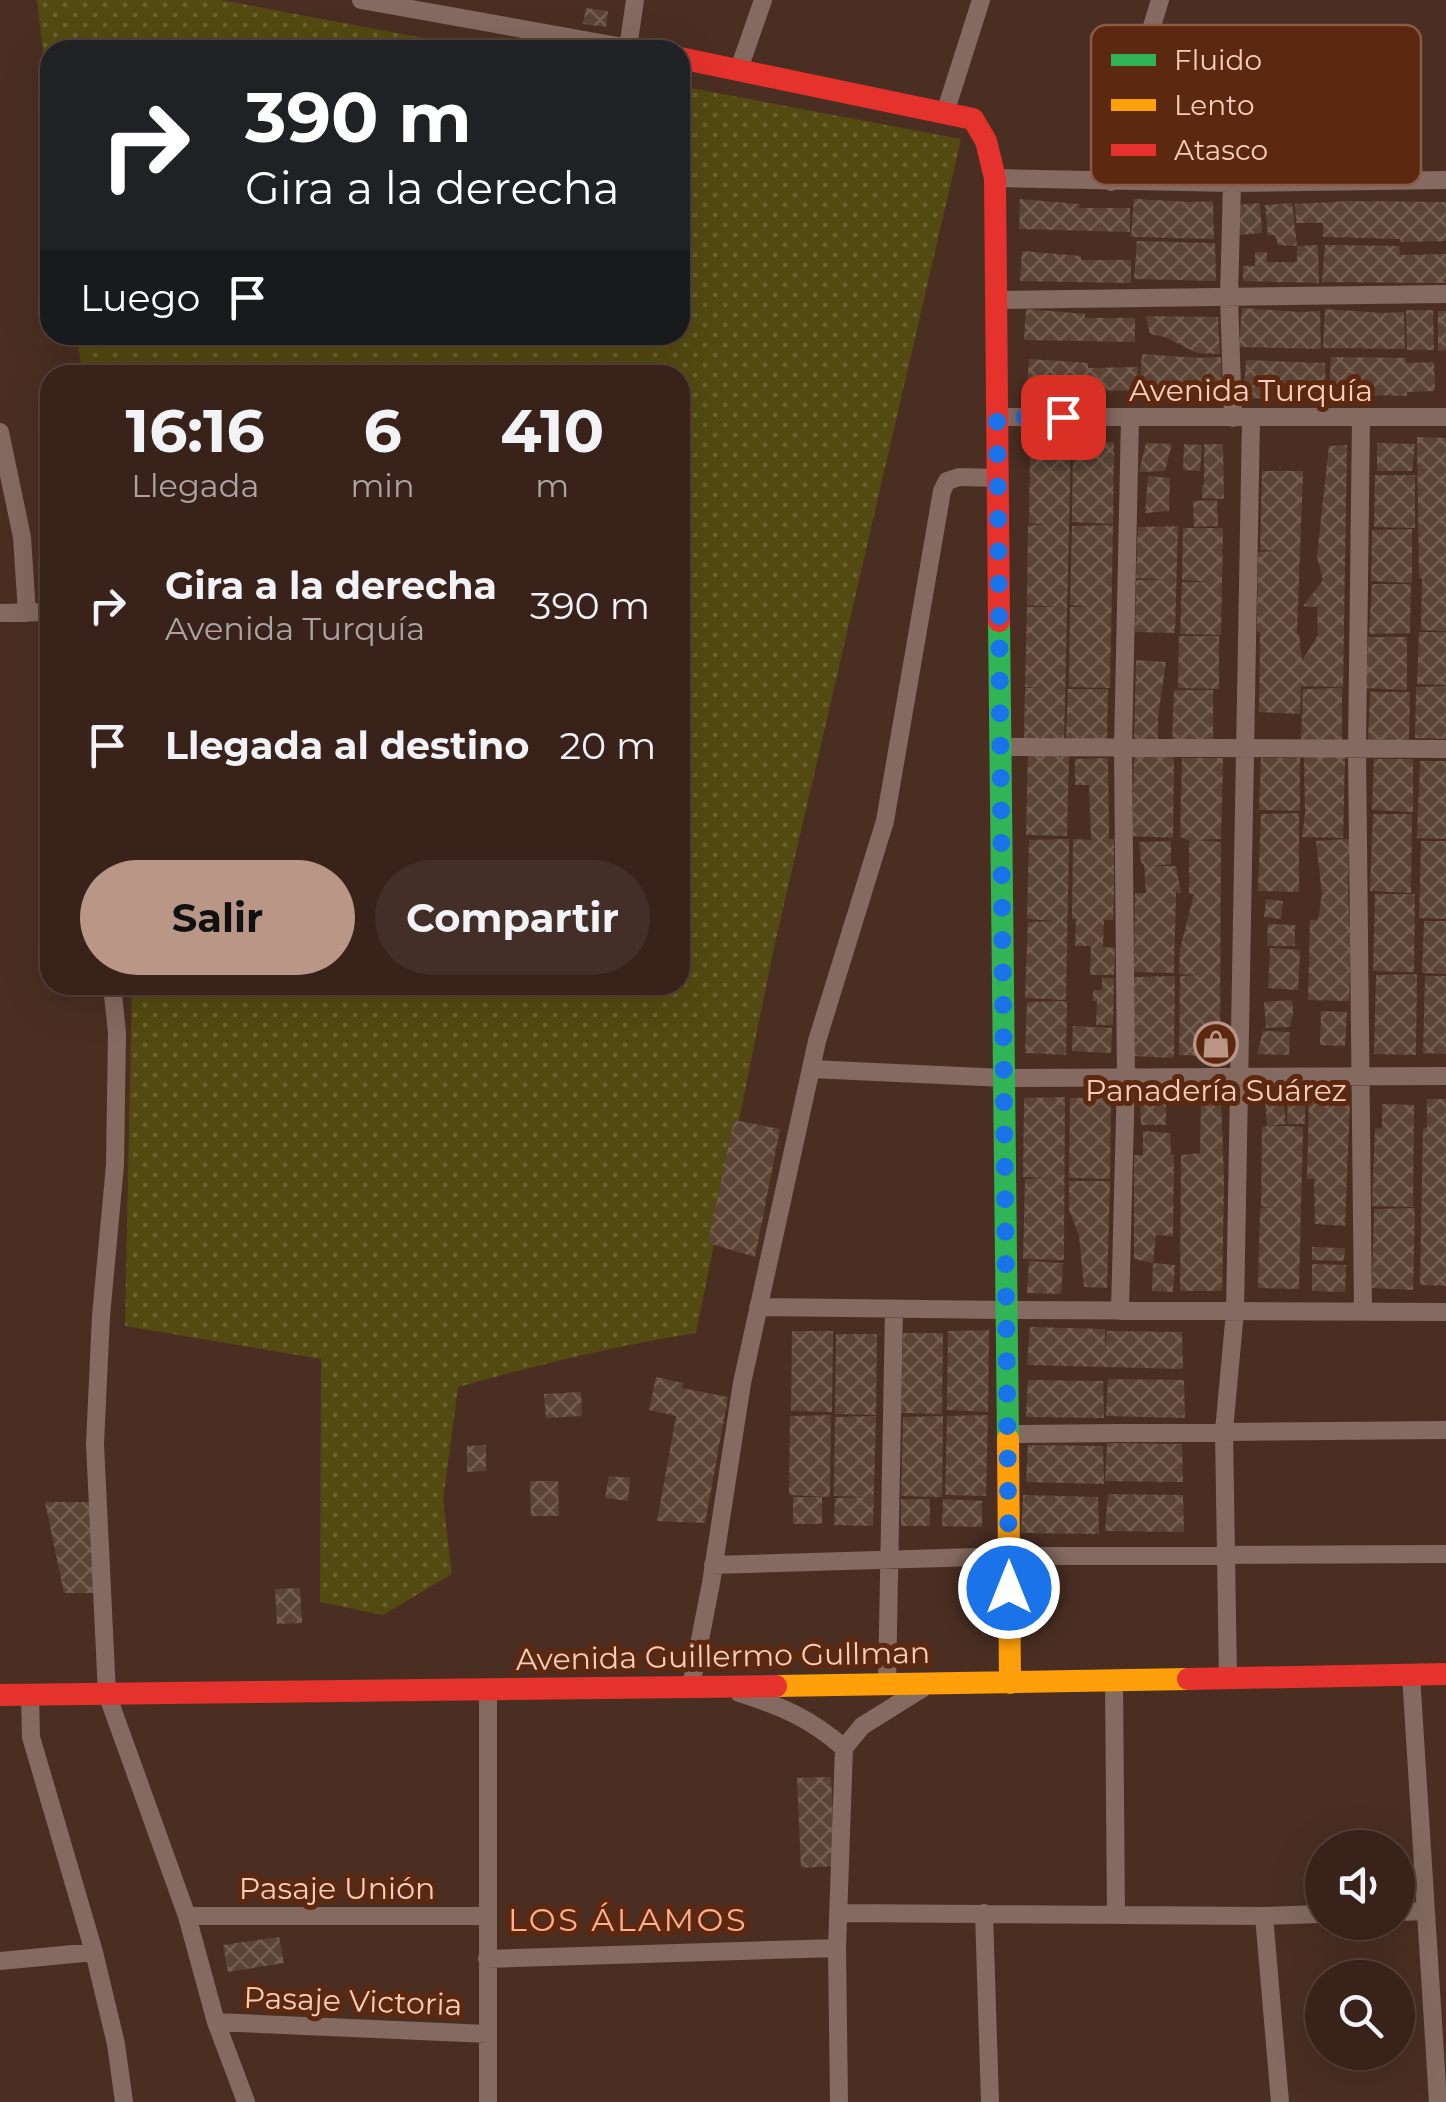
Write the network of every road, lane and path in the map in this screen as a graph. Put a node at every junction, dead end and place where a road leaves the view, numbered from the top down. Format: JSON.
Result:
{"nodes":[{"id":1,"x":361,"y":0,"type":"edge"},
{"id":2,"x":635,"y":0,"type":"edge"},
{"id":3,"x":763,"y":0,"type":"edge"},
{"id":4,"x":981,"y":0,"type":"edge"},
{"id":5,"x":1160,"y":0,"type":"edge"},
{"id":6,"x":1152,"y":25,"type":"edge"},
{"id":7,"x":584,"y":40,"type":"edge"},
{"id":8,"x":634,"y":40,"type":"edge"},
{"id":9,"x":690,"y":60,"type":"edge"},
{"id":10,"x":739,"y":70,"type":"junction"},
{"id":11,"x":945,"y":113,"type":"junction"},
{"id":12,"x":996,"y":178,"type":"junction"},
{"id":13,"x":1421,"y":180,"type":"edge"},
{"id":14,"x":1446,"y":180,"type":"edge"},
{"id":15,"x":1091,"y":181,"type":"edge"},
{"id":16,"x":1232,"y":185,"type":"edge"},
{"id":17,"x":1446,"y":294,"type":"edge"},
{"id":18,"x":1229,"y":297,"type":"junction"},
{"id":19,"x":996,"y":300,"type":"junction"},
{"id":20,"x":997,"y":417,"type":"junction"},
{"id":21,"x":1130,"y":417,"type":"junction"},
{"id":22,"x":1446,"y":417,"type":"edge"},
{"id":23,"x":1242,"y":418,"type":"junction"},
{"id":24,"x":1361,"y":418,"type":"junction"},
{"id":25,"x":0,"y":432,"type":"edge"},
{"id":26,"x":998,"y":478,"type":"junction"},
{"id":27,"x":27,"y":612,"type":"junction"},
{"id":28,"x":40,"y":612,"type":"edge"},
{"id":29,"x":0,"y":614,"type":"edge"},
{"id":30,"x":1000,"y":747,"type":"junction"},
{"id":31,"x":1123,"y":748,"type":"junction"},
{"id":32,"x":1245,"y":749,"type":"junction"},
{"id":33,"x":1357,"y":750,"type":"junction"},
{"id":34,"x":1446,"y":750,"type":"edge"},
{"id":35,"x":113,"y":995,"type":"edge"},
{"id":36,"x":811,"y":1069,"type":"junction"},
{"id":37,"x":1361,"y":1076,"type":"junction"},
{"id":38,"x":1446,"y":1076,"type":"edge"},
{"id":39,"x":1126,"y":1077,"type":"junction"},
{"id":40,"x":1239,"y":1077,"type":"junction"},
{"id":41,"x":1004,"y":1078,"type":"junction"},
{"id":42,"x":758,"y":1307,"type":"junction"},
{"id":43,"x":894,"y":1309,"type":"junction"},
{"id":44,"x":1006,"y":1310,"type":"junction"},
{"id":45,"x":1120,"y":1311,"type":"junction"},
{"id":46,"x":1234,"y":1311,"type":"junction"},
{"id":47,"x":1363,"y":1312,"type":"junction"},
{"id":48,"x":1446,"y":1312,"type":"edge"},
{"id":49,"x":1446,"y":1430,"type":"edge"},
{"id":50,"x":1224,"y":1431,"type":"junction"},
{"id":51,"x":1008,"y":1434,"type":"junction"},
{"id":52,"x":1446,"y":1554,"type":"edge"},
{"id":53,"x":1225,"y":1555,"type":"junction"},
{"id":54,"x":1009,"y":1556,"type":"junction"},
{"id":55,"x":890,"y":1558,"type":"junction"},
{"id":56,"x":713,"y":1565,"type":"junction"},
{"id":57,"x":1446,"y":1674,"type":"edge"},
{"id":58,"x":1411,"y":1675,"type":"junction"},
{"id":59,"x":1228,"y":1679,"type":"junction"},
{"id":60,"x":1114,"y":1681,"type":"junction"},
{"id":61,"x":1010,"y":1683,"type":"junction"},
{"id":62,"x":887,"y":1684,"type":"junction"},
{"id":63,"x":930,"y":1684,"type":"junction"},
{"id":64,"x":703,"y":1686,"type":"junction"},
{"id":65,"x":488,"y":1688,"type":"junction"},
{"id":66,"x":107,"y":1694,"type":"junction"},
{"id":67,"x":0,"y":1695,"type":"edge"},
{"id":68,"x":30,"y":1695,"type":"junction"},
{"id":69,"x":844,"y":1748,"type":"junction"},
{"id":70,"x":1415,"y":1912,"type":"edge"},
{"id":71,"x":1426,"y":1912,"type":"junction"},
{"id":72,"x":839,"y":1913,"type":"junction"},
{"id":73,"x":984,"y":1913,"type":"junction"},
{"id":74,"x":1116,"y":1914,"type":"junction"},
{"id":75,"x":1305,"y":1915,"type":"edge"},
{"id":76,"x":186,"y":1916,"type":"junction"},
{"id":77,"x":487,"y":1916,"type":"junction"},
{"id":78,"x":1264,"y":1916,"type":"junction"},
{"id":79,"x":1437,"y":1944,"type":"edge"},
{"id":80,"x":837,"y":1948,"type":"junction"},
{"id":81,"x":94,"y":1952,"type":"junction"},
{"id":82,"x":487,"y":1959,"type":"junction"},
{"id":83,"x":0,"y":1961,"type":"edge"},
{"id":84,"x":216,"y":2022,"type":"junction"},
{"id":85,"x":488,"y":2034,"type":"junction"},
{"id":86,"x":124,"y":2102,"type":"edge"},
{"id":87,"x":246,"y":2102,"type":"edge"},
{"id":88,"x":488,"y":2102,"type":"edge"},
{"id":89,"x":839,"y":2102,"type":"edge"},
{"id":90,"x":990,"y":2102,"type":"edge"},
{"id":91,"x":1280,"y":2102,"type":"edge"},
{"id":92,"x":1438,"y":2102,"type":"edge"}],
"edges":[{"from":1,"to":7,"type":"street"},
{"from":2,"to":8,"type":"street"},
{"from":3,"to":10,"type":"street"},
{"from":4,"to":11,"type":"street"},
{"from":5,"to":6,"type":"street"},
{"from":9,"to":10,"type":"street"},
{"from":10,"to":11,"type":"street"},
{"from":11,"to":12,"type":"street"},
{"from":12,"to":15,"type":"street"},
{"from":12,"to":19,"type":"street"},
{"from":13,"to":14,"type":"street"},
{"from":16,"to":18,"type":"street"},
{"from":17,"to":18,"type":"street"},
{"from":18,"to":19,"type":"street"},
{"from":18,"to":23,"type":"street"},
{"from":19,"to":20,"type":"street"},
{"from":20,"to":21,"type":"street","name":"Avenida Turquía"},
{"from":20,"to":26,"type":"street"},
{"from":21,"to":23,"type":"street","name":"Avenida Turquía"},
{"from":21,"to":31,"type":"street"},
{"from":22,"to":24,"type":"street","name":"Avenida Turquía"},
{"from":23,"to":24,"type":"street","name":"Avenida Turquía"},
{"from":23,"to":32,"type":"street"},
{"from":24,"to":33,"type":"street"},
{"from":25,"to":27,"type":"street"},
{"from":26,"to":30,"type":"street"},
{"from":26,"to":36,"type":"street"},
{"from":27,"to":28,"type":"street"},
{"from":27,"to":29,"type":"street"},
{"from":30,"to":31,"type":"street"},
{"from":30,"to":41,"type":"street"},
{"from":31,"to":32,"type":"street"},
{"from":31,"to":39,"type":"street"},
{"from":32,"to":33,"type":"street"},
{"from":32,"to":40,"type":"street"},
{"from":33,"to":34,"type":"street"},
{"from":33,"to":37,"type":"street"},
{"from":35,"to":66,"type":"street"},
{"from":36,"to":41,"type":"street"},
{"from":36,"to":42,"type":"street"},
{"from":37,"to":38,"type":"street"},
{"from":37,"to":40,"type":"street"},
{"from":37,"to":47,"type":"street"},
{"from":39,"to":40,"type":"street"},
{"from":39,"to":41,"type":"street"},
{"from":39,"to":45,"type":"street"},
{"from":40,"to":46,"type":"street"},
{"from":41,"to":44,"type":"street"},
{"from":42,"to":43,"type":"street"},
{"from":42,"to":56,"type":"street"},
{"from":43,"to":44,"type":"street"},
{"from":43,"to":55,"type":"street"},
{"from":44,"to":45,"type":"street"},
{"from":44,"to":51,"type":"street"},
{"from":45,"to":46,"type":"street"},
{"from":46,"to":47,"type":"street"},
{"from":46,"to":50,"type":"street"},
{"from":47,"to":48,"type":"street"},
{"from":49,"to":50,"type":"street"},
{"from":50,"to":51,"type":"street"},
{"from":50,"to":53,"type":"street"},
{"from":51,"to":54,"type":"street"},
{"from":52,"to":53,"type":"street"},
{"from":53,"to":54,"type":"street"},
{"from":53,"to":59,"type":"street"},
{"from":54,"to":55,"type":"street"},
{"from":54,"to":61,"type":"street"},
{"from":55,"to":56,"type":"street"},
{"from":55,"to":62,"type":"street"},
{"from":56,"to":64,"type":"street"},
{"from":57,"to":58,"type":"street","name":"Avenida Guillermo Gullman"},
{"from":58,"to":59,"type":"street","name":"Avenida Guillermo Gullman"},
{"from":58,"to":71,"type":"street"},
{"from":59,"to":60,"type":"street","name":"Avenida Guillermo Gullman"},
{"from":60,"to":61,"type":"street","name":"Avenida Guillermo Gullman"},
{"from":60,"to":74,"type":"street"},
{"from":61,"to":63,"type":"street","name":"Avenida Guillermo Gullman"},
{"from":62,"to":63,"type":"street","name":"Avenida Guillermo Gullman"},
{"from":62,"to":64,"type":"street","name":"Avenida Guillermo Gullman"},
{"from":63,"to":69,"type":"street"},
{"from":64,"to":65,"type":"street","name":"Avenida Guillermo Gullman"},
{"from":64,"to":69,"type":"street"},
{"from":65,"to":66,"type":"street","name":"Avenida Guillermo Gullman"},
{"from":65,"to":77,"type":"street"},
{"from":66,"to":68,"type":"street","name":"Avenida Guillermo Gullman"},
{"from":66,"to":76,"type":"street"},
{"from":67,"to":68,"type":"street","name":"Avenida Guillermo Gullman"},
{"from":68,"to":81,"type":"street"},
{"from":69,"to":72,"type":"street"},
{"from":70,"to":71,"type":"street"},
{"from":71,"to":79,"type":"street"},
{"from":72,"to":73,"type":"street"},
{"from":72,"to":80,"type":"street"},
{"from":73,"to":74,"type":"street"},
{"from":73,"to":90,"type":"street"},
{"from":74,"to":78,"type":"street"},
{"from":75,"to":78,"type":"street"},
{"from":76,"to":77,"type":"street","name":"Pasaje Unión"},
{"from":76,"to":84,"type":"street"},
{"from":77,"to":82,"type":"street"},
{"from":78,"to":91,"type":"street"},
{"from":79,"to":92,"type":"street"},
{"from":80,"to":82,"type":"street"},
{"from":80,"to":89,"type":"street"},
{"from":81,"to":83,"type":"street"},
{"from":81,"to":86,"type":"street"},
{"from":82,"to":85,"type":"street"},
{"from":84,"to":85,"type":"street","name":"Pasaje Victoria"},
{"from":84,"to":87,"type":"street"},
{"from":85,"to":88,"type":"street"}]}
